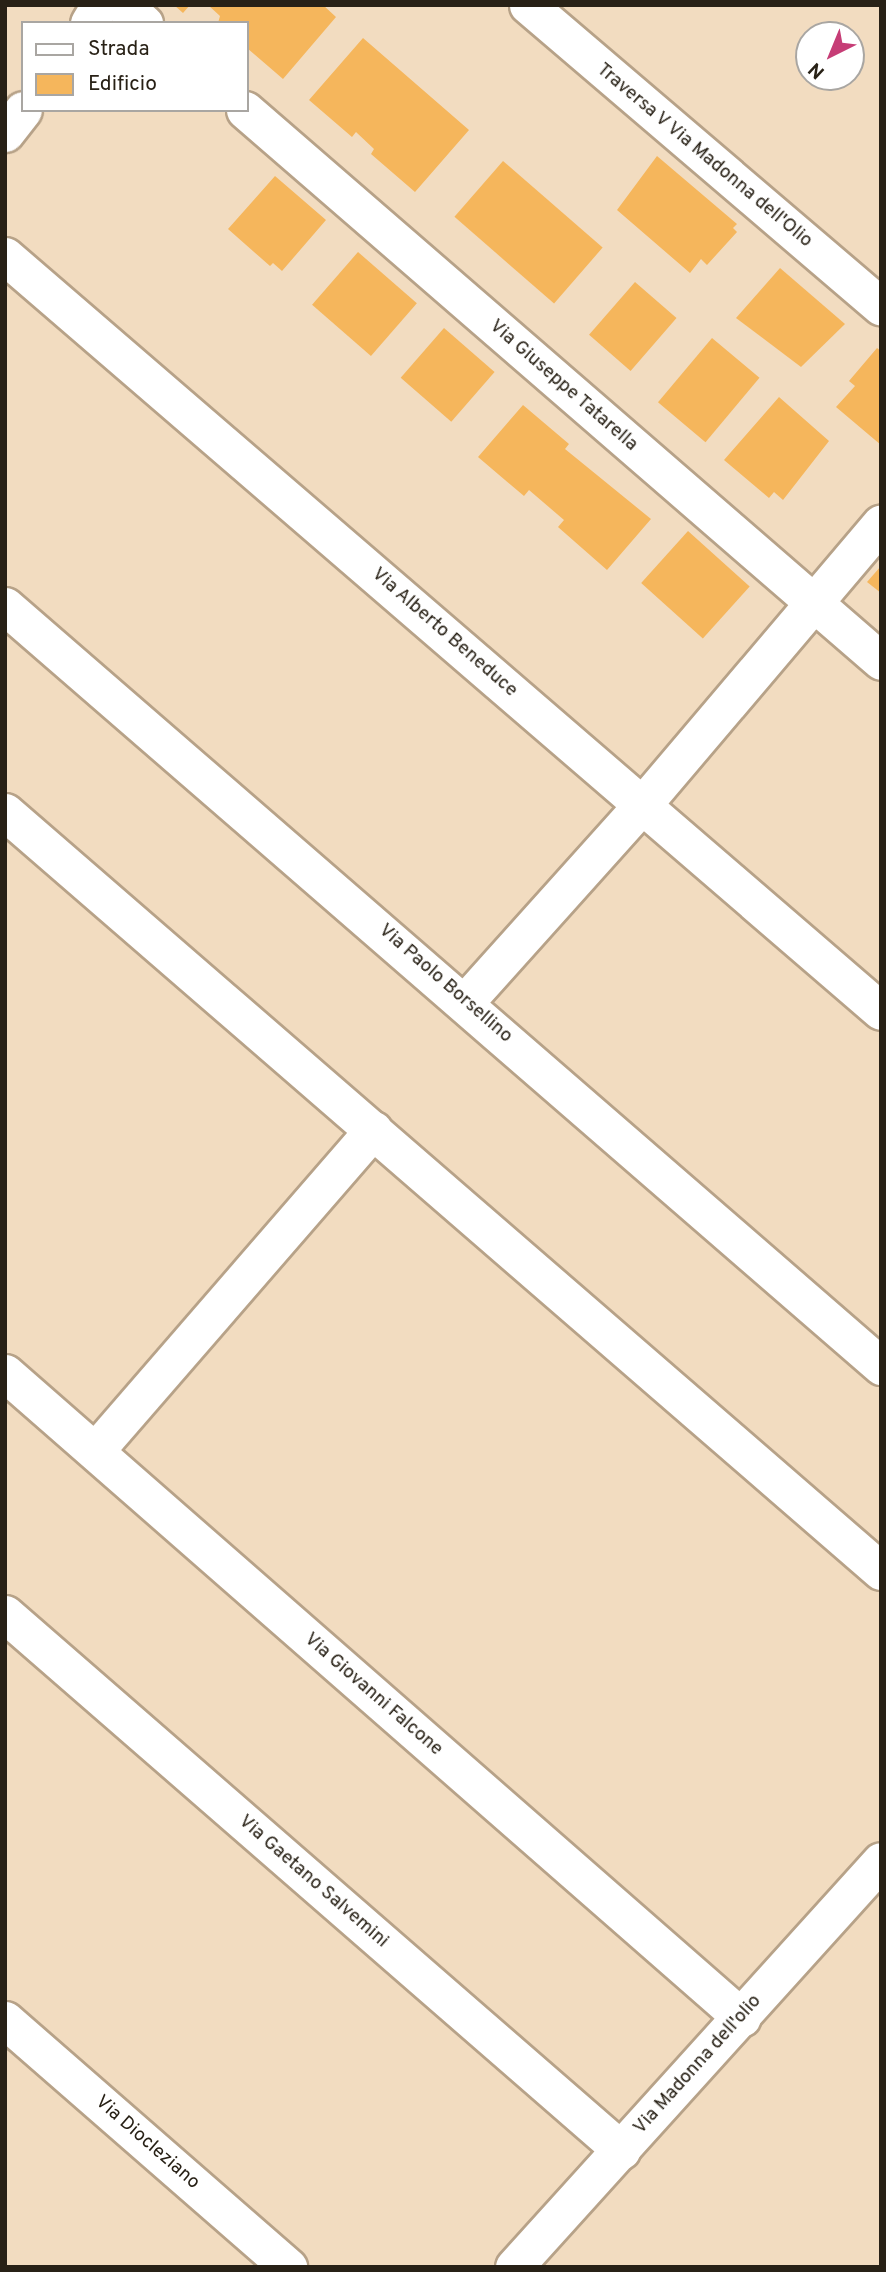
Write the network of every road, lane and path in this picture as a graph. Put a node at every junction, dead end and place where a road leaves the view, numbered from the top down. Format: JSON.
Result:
{"nodes":[{"id":1,"x":100,"y":5,"type":"edge"},
{"id":2,"x":123,"y":5,"type":"edge"},
{"id":3,"x":528,"y":5,"type":"edge"},
{"id":4,"x":90,"y":21,"type":"edge"},
{"id":5,"x":142,"y":21,"type":"edge"},
{"id":6,"x":21,"y":112,"type":"edge"},
{"id":7,"x":247,"y":112,"type":"edge"},
{"id":8,"x":5,"y":133,"type":"edge"},
{"id":9,"x":5,"y":256,"type":"edge"},
{"id":10,"x":881,"y":306,"type":"edge"},
{"id":11,"x":881,"y":523,"type":"edge"},
{"id":12,"x":814,"y":603,"type":"junction"},
{"id":13,"x":5,"y":606,"type":"edge"},
{"id":14,"x":881,"y":661,"type":"edge"},
{"id":15,"x":643,"y":804,"type":"junction"},
{"id":16,"x":5,"y":812,"type":"edge"},
{"id":17,"x":466,"y":1001,"type":"junction"},
{"id":18,"x":881,"y":1011,"type":"edge"},
{"id":19,"x":373,"y":1130,"type":"junction"},
{"id":20,"x":881,"y":1366,"type":"edge"},
{"id":21,"x":5,"y":1373,"type":"edge"},
{"id":22,"x":95,"y":1451,"type":"junction"},
{"id":23,"x":881,"y":1571,"type":"edge"},
{"id":24,"x":5,"y":1614,"type":"edge"},
{"id":25,"x":881,"y":1862,"type":"edge"},
{"id":26,"x":742,"y":2018,"type":"junction"},
{"id":27,"x":5,"y":2020,"type":"edge"},
{"id":28,"x":621,"y":2150,"type":"junction"},
{"id":29,"x":288,"y":2267,"type":"edge"},
{"id":30,"x":513,"y":2267,"type":"edge"}],
"edges":[{"from":1,"to":4,"type":"street"},
{"from":2,"to":5,"type":"street"},
{"from":3,"to":10,"type":"street","name":"Traversa V Via Madonna dell'Olio"},
{"from":6,"to":8,"type":"street"},
{"from":7,"to":12,"type":"street","name":"Via Giuseppe Tatarella"},
{"from":9,"to":15,"type":"street","name":"Via Alberto Beneduce"},
{"from":11,"to":12,"type":"street"},
{"from":12,"to":14,"type":"street","name":"Via Giuseppe Tatarella"},
{"from":12,"to":15,"type":"street"},
{"from":13,"to":17,"type":"street","name":"Via Paolo Borsellino"},
{"from":15,"to":17,"type":"street"},
{"from":15,"to":18,"type":"street","name":"Via Alberto Beneduce"},
{"from":16,"to":19,"type":"street"},
{"from":17,"to":20,"type":"street","name":"Via Paolo Borsellino"},
{"from":19,"to":22,"type":"street"},
{"from":19,"to":23,"type":"street"},
{"from":21,"to":22,"type":"street","name":"Via Giovanni Falcone"},
{"from":22,"to":26,"type":"street","name":"Via Giovanni Falcone"},
{"from":24,"to":28,"type":"street","name":"Via Gaetano Salvemini"},
{"from":25,"to":26,"type":"street","name":"Via Madonna dell'olio"},
{"from":26,"to":28,"type":"street","name":"Via Madonna dell'olio"},
{"from":27,"to":29,"type":"street","name":"Via Diocleziano"},
{"from":28,"to":30,"type":"street","name":"Via Madonna dell'olio"}]}
